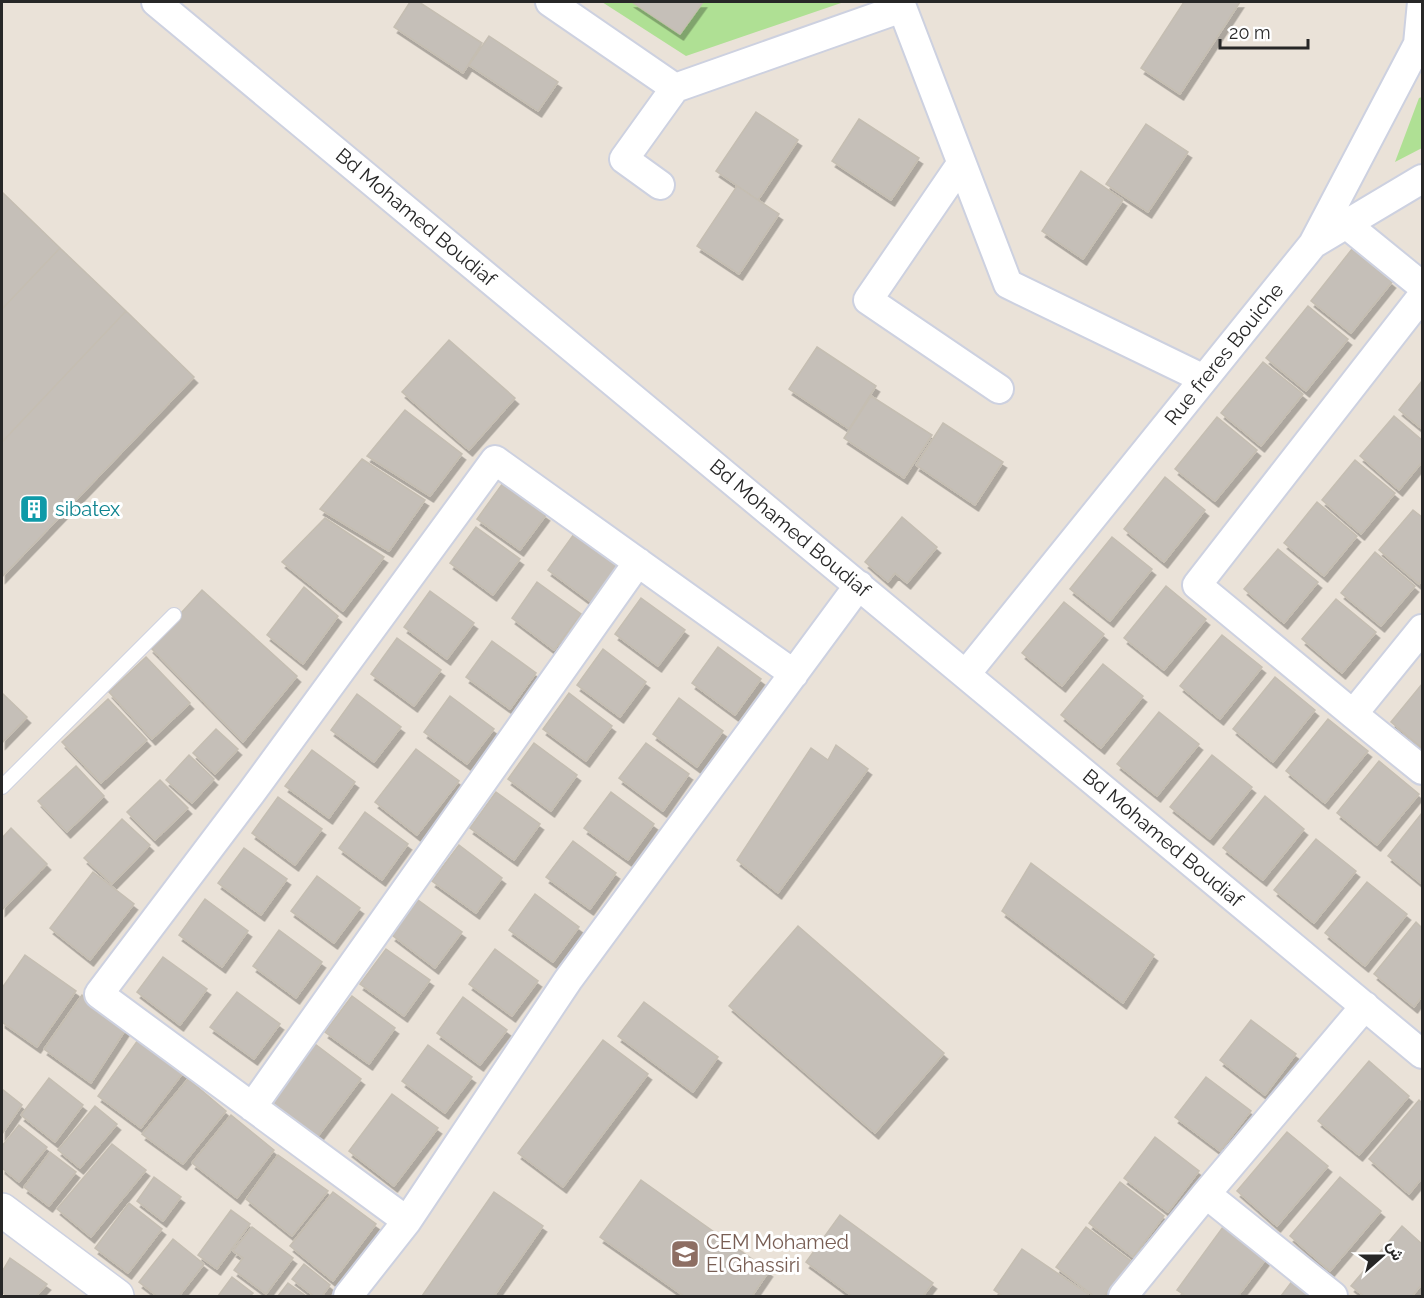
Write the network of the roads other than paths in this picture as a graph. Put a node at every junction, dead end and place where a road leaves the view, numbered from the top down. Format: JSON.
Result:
{"nodes":[{"id":1,"x":156,"y":2,"type":"edge"},
{"id":2,"x":550,"y":2,"type":"edge"},
{"id":3,"x":1422,"y":2,"type":"edge"},
{"id":4,"x":901,"y":5,"type":"edge"},
{"id":5,"x":1420,"y":45,"type":"edge"},
{"id":6,"x":675,"y":88,"type":"junction"},
{"id":7,"x":961,"y":164,"type":"junction"},
{"id":8,"x":1422,"y":179,"type":"edge"},
{"id":9,"x":660,"y":185,"type":"dead end"},
{"id":10,"x":1346,"y":224,"type":"junction"},
{"id":11,"x":1313,"y":244,"type":"junction"},
{"id":12,"x":1422,"y":286,"type":"edge"},
{"id":13,"x":1422,"y":296,"type":"edge"},
{"id":14,"x":1204,"y":379,"type":"junction"},
{"id":15,"x":999,"y":389,"type":"dead end"},
{"id":16,"x":638,"y":562,"type":"junction"},
{"id":17,"x":859,"y":585,"type":"junction"},
{"id":18,"x":174,"y":615,"type":"dead end"},
{"id":19,"x":1422,"y":629,"type":"edge"},
{"id":20,"x":794,"y":674,"type":"junction"},
{"id":21,"x":966,"y":674,"type":"junction"},
{"id":22,"x":1353,"y":714,"type":"junction"},
{"id":23,"x":1422,"y":770,"type":"edge"},
{"id":24,"x":2,"y":787,"type":"edge"},
{"id":25,"x":1365,"y":1006,"type":"junction"},
{"id":26,"x":1422,"y":1054,"type":"edge"},
{"id":27,"x":252,"y":1107,"type":"junction"},
{"id":28,"x":1206,"y":1194,"type":"junction"},
{"id":29,"x":2,"y":1210,"type":"edge"},
{"id":30,"x":407,"y":1221,"type":"junction"},
{"id":31,"x":1132,"y":1293,"type":"edge"},
{"id":32,"x":117,"y":1296,"type":"edge"},
{"id":33,"x":348,"y":1296,"type":"edge"},
{"id":34,"x":1333,"y":1296,"type":"edge"}],
"edges":[{"from":1,"to":17,"type":"street","name":"Bd Mohamed Boudiaf"},
{"from":2,"to":6,"type":"street"},
{"from":3,"to":5,"type":"street","name":"Rue freres Bouiche"},
{"from":4,"to":6,"type":"street"},
{"from":4,"to":7,"type":"street"},
{"from":5,"to":11,"type":"street","name":"Rue freres Bouiche"},
{"from":6,"to":9,"type":"street"},
{"from":7,"to":14,"type":"street"},
{"from":7,"to":15,"type":"street"},
{"from":8,"to":10,"type":"street"},
{"from":10,"to":11,"type":"street"},
{"from":10,"to":12,"type":"street"},
{"from":11,"to":14,"type":"street","name":"Rue freres Bouiche"},
{"from":13,"to":22,"type":"street"},
{"from":14,"to":21,"type":"street","name":"Rue freres Bouiche"},
{"from":16,"to":20,"type":"street"},
{"from":16,"to":27,"type":"street"},
{"from":16,"to":27,"type":"street"},
{"from":17,"to":20,"type":"street"},
{"from":17,"to":21,"type":"street","name":"Bd Mohamed Boudiaf"},
{"from":18,"to":24,"type":"lane"},
{"from":19,"to":22,"type":"street"},
{"from":20,"to":30,"type":"street"},
{"from":21,"to":25,"type":"street","name":"Bd Mohamed Boudiaf"},
{"from":22,"to":23,"type":"street"},
{"from":25,"to":26,"type":"street","name":"Bd Mohamed Boudiaf"},
{"from":25,"to":28,"type":"street"},
{"from":27,"to":30,"type":"street"},
{"from":28,"to":31,"type":"street"},
{"from":28,"to":34,"type":"street"},
{"from":29,"to":32,"type":"main road"},
{"from":30,"to":33,"type":"street"}]}
